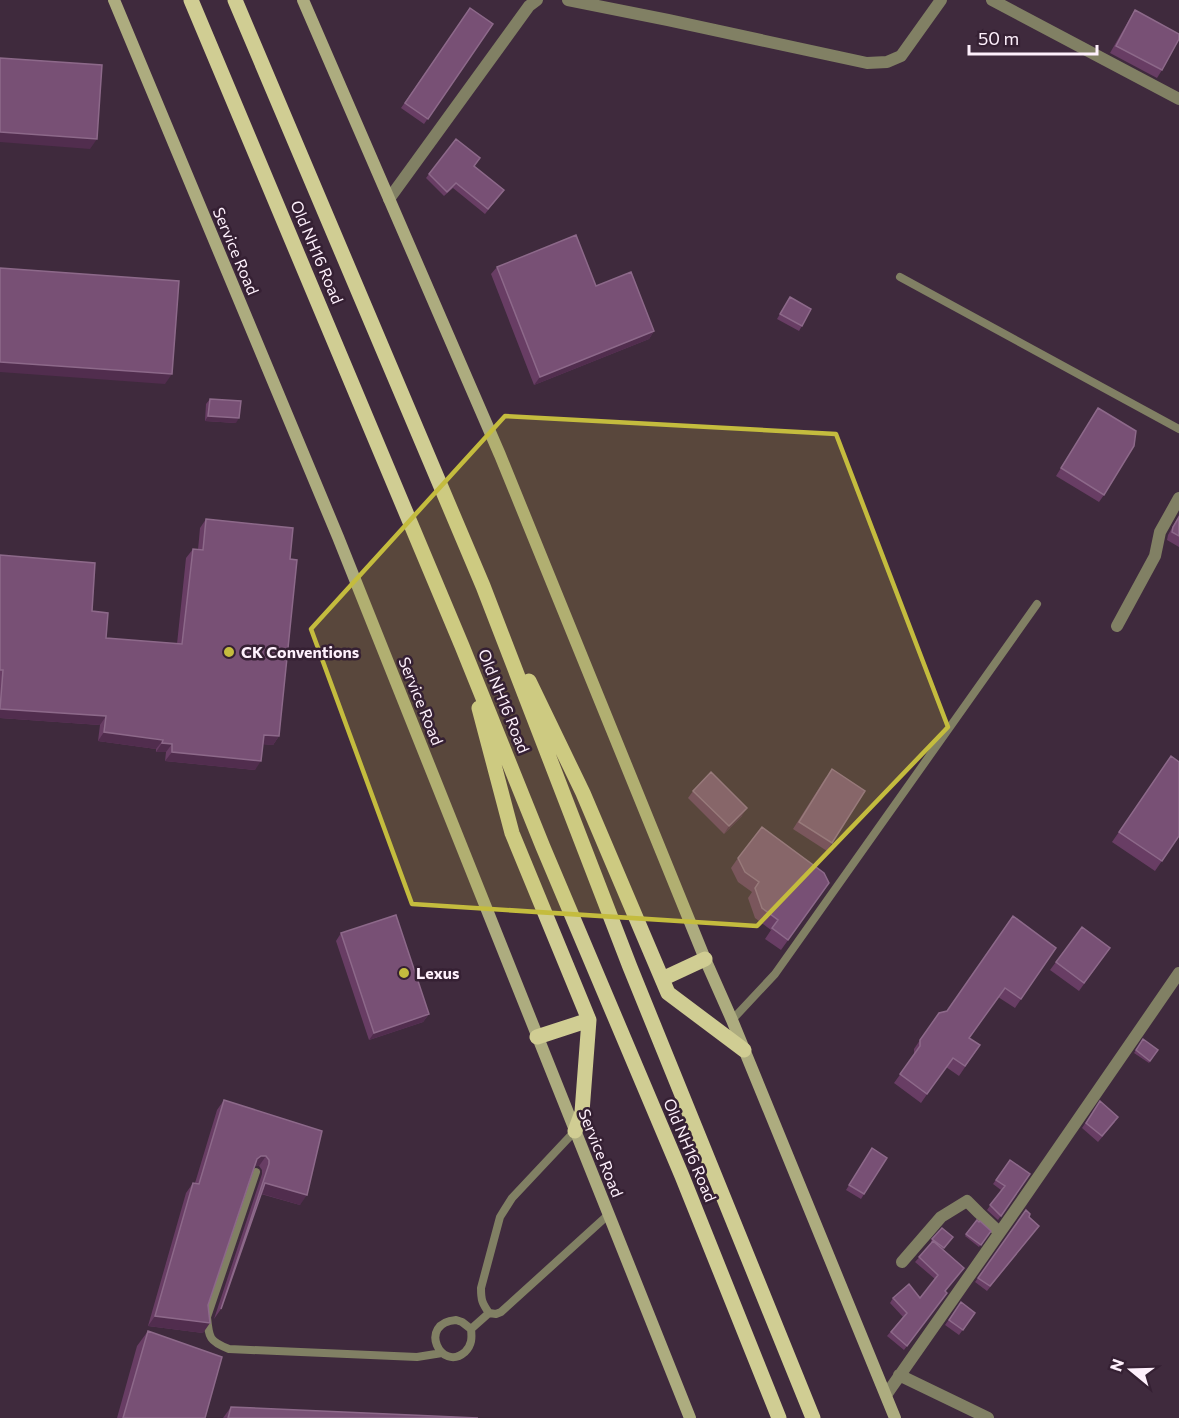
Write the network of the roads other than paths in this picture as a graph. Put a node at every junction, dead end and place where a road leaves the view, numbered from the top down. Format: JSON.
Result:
{"nodes":[{"id":1,"x":114,"y":0,"type":"edge"},
{"id":2,"x":191,"y":0,"type":"edge"},
{"id":3,"x":235,"y":0,"type":"edge"},
{"id":4,"x":303,"y":0,"type":"edge"},
{"id":5,"x":537,"y":0,"type":"edge"},
{"id":6,"x":568,"y":0,"type":"edge"},
{"id":7,"x":941,"y":0,"type":"edge"},
{"id":8,"x":992,"y":0,"type":"edge"},
{"id":9,"x":1179,"y":99,"type":"edge"},
{"id":10,"x":389,"y":199,"type":"junction"},
{"id":11,"x":900,"y":278,"type":"dead end"},
{"id":12,"x":1179,"y":429,"type":"edge"},
{"id":13,"x":1179,"y":498,"type":"edge"},
{"id":14,"x":483,"y":586,"type":"junction"},
{"id":15,"x":1036,"y":604,"type":"dead end"},
{"id":16,"x":1117,"y":626,"type":"dead end"},
{"id":17,"x":462,"y":646,"type":"junction"},
{"id":18,"x":705,"y":959,"type":"junction"},
{"id":19,"x":1179,"y":973,"type":"edge"},
{"id":20,"x":662,"y":979,"type":"junction"},
{"id":21,"x":589,"y":1020,"type":"junction"},
{"id":22,"x":732,"y":1020,"type":"junction"},
{"id":23,"x":537,"y":1037,"type":"junction"},
{"id":24,"x":744,"y":1050,"type":"junction"},
{"id":25,"x":575,"y":1131,"type":"junction"},
{"id":26,"x":256,"y":1172,"type":"edge"},
{"id":27,"x":608,"y":1215,"type":"junction"},
{"id":28,"x":999,"y":1232,"type":"junction"},
{"id":29,"x":902,"y":1262,"type":"dead end"},
{"id":30,"x":489,"y":1313,"type":"junction"},
{"id":31,"x":471,"y":1329,"type":"junction"},
{"id":32,"x":442,"y":1353,"type":"junction"},
{"id":33,"x":899,"y":1375,"type":"junction"},
{"id":34,"x":886,"y":1395,"type":"junction"},
{"id":35,"x":690,"y":1418,"type":"edge"},
{"id":36,"x":779,"y":1418,"type":"edge"},
{"id":37,"x":813,"y":1418,"type":"edge"},
{"id":38,"x":895,"y":1418,"type":"edge"},
{"id":39,"x":988,"y":1418,"type":"edge"}],
"edges":[{"from":1,"to":23,"type":"street","name":"Service Road"},
{"from":2,"to":17,"type":"main road","name":"Old NH16 Road"},
{"from":3,"to":14,"type":"main road","name":"Old NH16 Road"},
{"from":4,"to":10,"type":"street"},
{"from":5,"to":10,"type":"street"},
{"from":6,"to":7,"type":"street"},
{"from":8,"to":9,"type":"street"},
{"from":10,"to":18,"type":"street"},
{"from":11,"to":12,"type":"lane"},
{"from":13,"to":16,"type":"street"},
{"from":14,"to":20,"type":"main road"},
{"from":14,"to":37,"type":"main road","name":"Old NH16 Road"},
{"from":15,"to":22,"type":"lane"},
{"from":17,"to":21,"type":"main road"},
{"from":17,"to":36,"type":"main road","name":"Old NH16 Road"},
{"from":18,"to":20,"type":"main road"},
{"from":18,"to":22,"type":"street"},
{"from":19,"to":28,"type":"street"},
{"from":20,"to":24,"type":"main road"},
{"from":21,"to":23,"type":"main road"},
{"from":21,"to":25,"type":"main road"},
{"from":22,"to":24,"type":"street"},
{"from":23,"to":25,"type":"street","name":"Service Road"},
{"from":24,"to":34,"type":"street"},
{"from":25,"to":27,"type":"street","name":"Service Road"},
{"from":25,"to":30,"type":"lane"},
{"from":26,"to":32,"type":"lane"},
{"from":27,"to":30,"type":"lane"},
{"from":27,"to":35,"type":"street","name":"Service Road"},
{"from":28,"to":29,"type":"street"},
{"from":28,"to":33,"type":"street"},
{"from":30,"to":31,"type":"lane"},
{"from":31,"to":32,"type":"lane"},
{"from":31,"to":32,"type":"lane"},
{"from":33,"to":34,"type":"street"},
{"from":33,"to":39,"type":"street"},
{"from":34,"to":38,"type":"street"}]}
